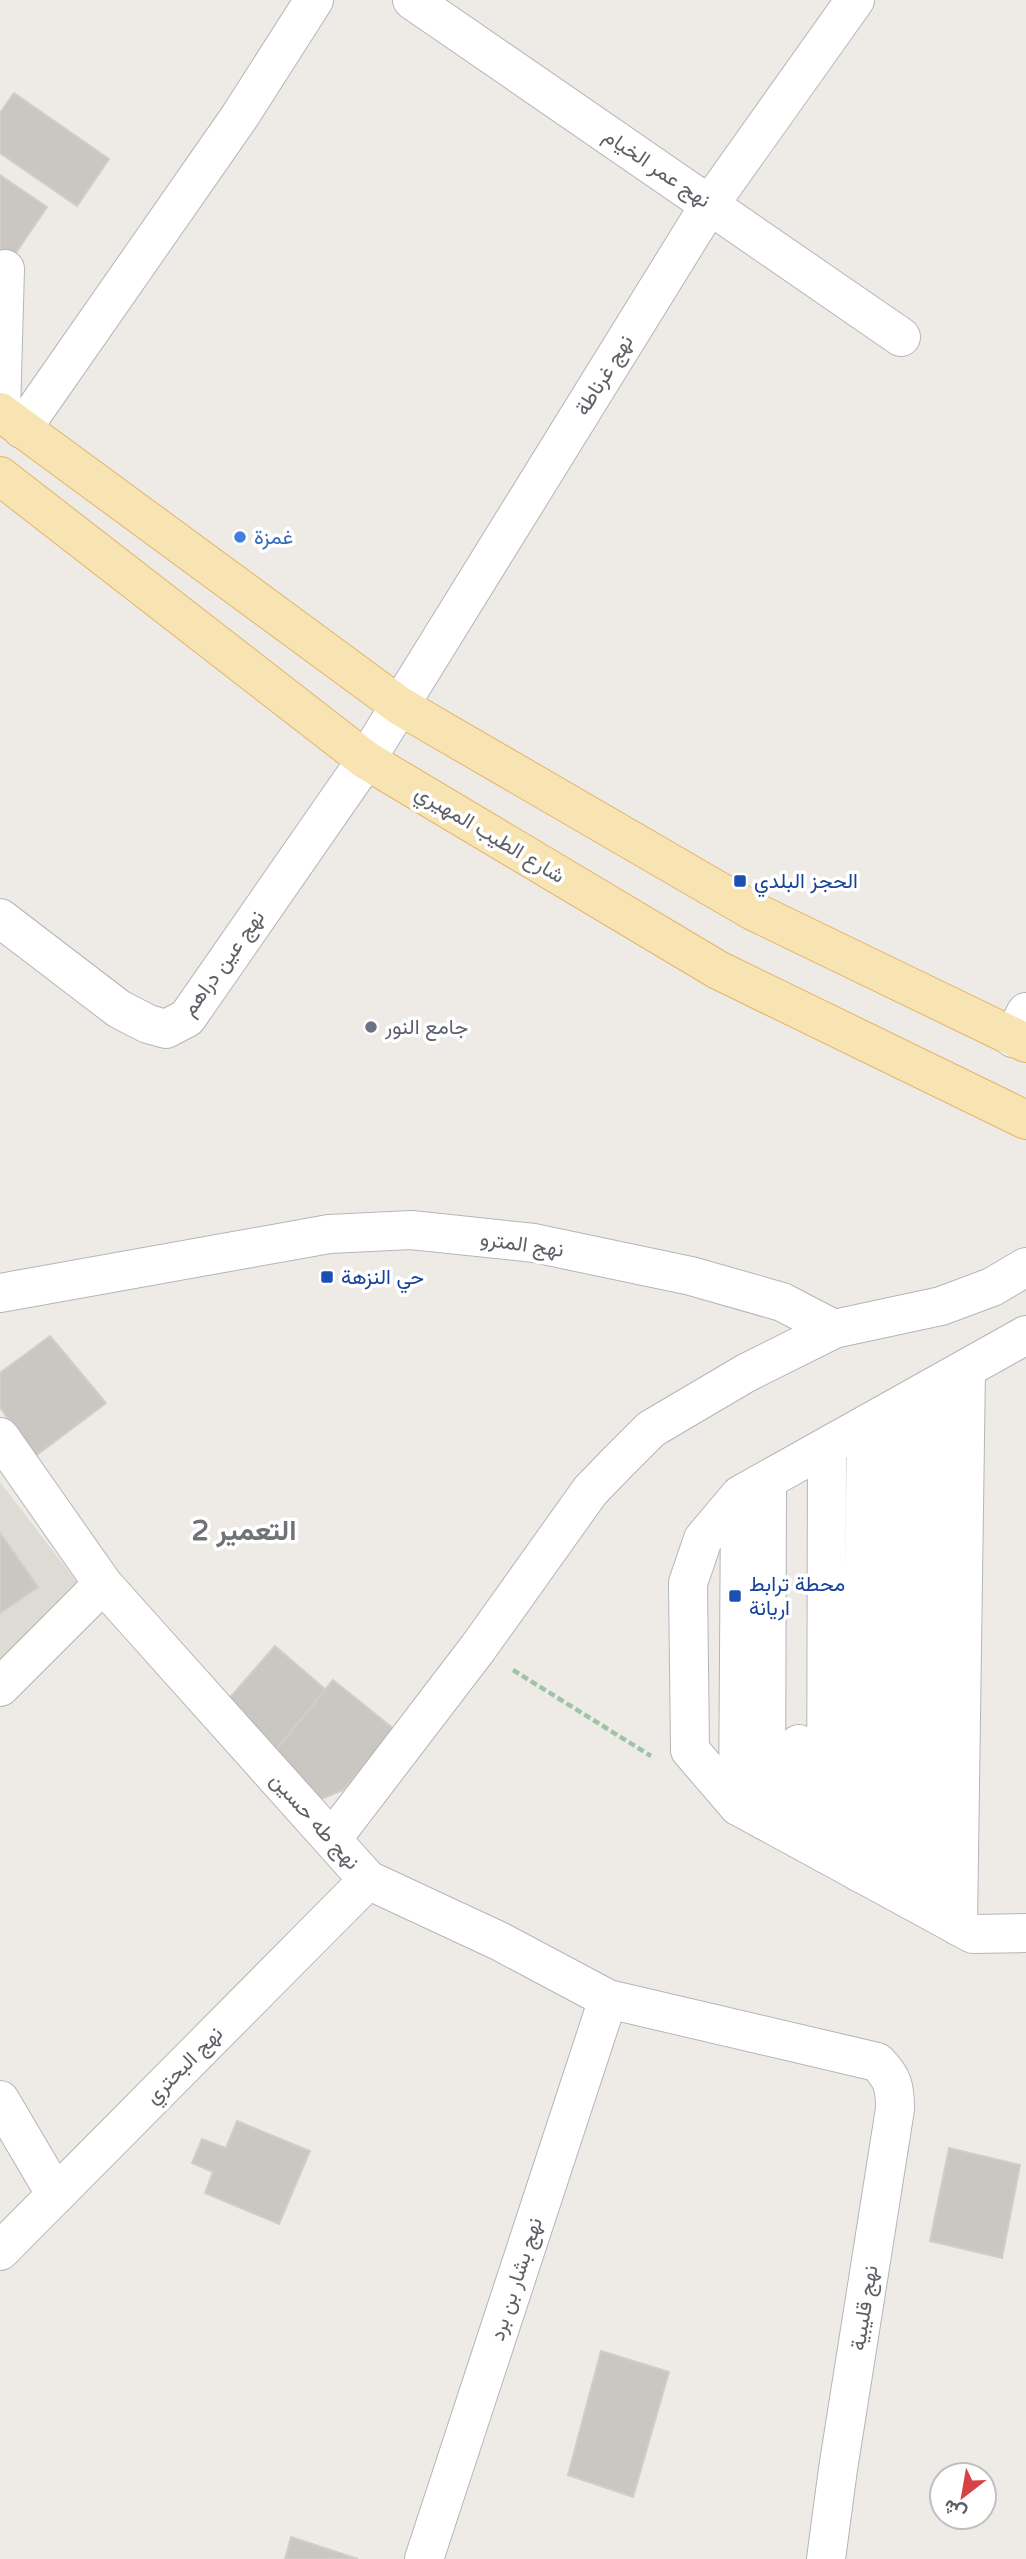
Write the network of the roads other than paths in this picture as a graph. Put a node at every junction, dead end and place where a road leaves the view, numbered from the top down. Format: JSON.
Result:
{"nodes":[{"id":1,"x":314,"y":0,"type":"edge"},
{"id":2,"x":412,"y":0,"type":"edge"},
{"id":3,"x":855,"y":0,"type":"edge"},
{"id":4,"x":710,"y":204,"type":"junction"},
{"id":5,"x":5,"y":269,"type":"dead end"},
{"id":6,"x":901,"y":337,"type":"dead end"},
{"id":7,"x":8,"y":418,"type":"edge"},
{"id":8,"x":0,"y":476,"type":"edge"},
{"id":9,"x":400,"y":706,"type":"junction"},
{"id":10,"x":366,"y":760,"type":"junction"},
{"id":11,"x":0,"y":918,"type":"edge"},
{"id":12,"x":1022,"y":1031,"type":"edge"},
{"id":13,"x":1026,"y":1120,"type":"edge"},
{"id":14,"x":1026,"y":1267,"type":"edge"},
{"id":15,"x":0,"y":1293,"type":"edge"},
{"id":16,"x":834,"y":1329,"type":"junction"},
{"id":17,"x":1026,"y":1335,"type":"edge"},
{"id":18,"x":966,"y":1369,"type":"junction"},
{"id":19,"x":914,"y":1398,"type":"junction"},
{"id":20,"x":866,"y":1425,"type":"junction"},
{"id":21,"x":0,"y":1437,"type":"edge"},
{"id":22,"x":814,"y":1454,"type":"junction"},
{"id":23,"x":754,"y":1488,"type":"junction"},
{"id":24,"x":103,"y":1584,"type":"junction"},
{"id":25,"x":0,"y":1687,"type":"edge"},
{"id":26,"x":782,"y":1830,"type":"junction"},
{"id":27,"x":332,"y":1839,"type":"junction"},
{"id":28,"x":368,"y":1880,"type":"junction"},
{"id":29,"x":893,"y":1890,"type":"junction"},
{"id":30,"x":958,"y":1926,"type":"junction"},
{"id":31,"x":1026,"y":1933,"type":"edge"},
{"id":32,"x":608,"y":1999,"type":"junction"},
{"id":33,"x":877,"y":2062,"type":"joint"},
{"id":34,"x":0,"y":2100,"type":"edge"},
{"id":35,"x":56,"y":2195,"type":"junction"},
{"id":36,"x":0,"y":2251,"type":"edge"},
{"id":37,"x":424,"y":2559,"type":"edge"},
{"id":38,"x":827,"y":2559,"type":"edge"}],
"edges":[{"from":1,"to":7,"type":"street"},
{"from":2,"to":4,"type":"street","name":"نهج عمر الخيام"},
{"from":3,"to":4,"type":"street","name":"نهج غرناطة"},
{"from":4,"to":6,"type":"street","name":"نهج عمر الخيام"},
{"from":4,"to":9,"type":"street","name":"نهج غرناطة"},
{"from":5,"to":7,"type":"street"},
{"from":7,"to":9,"type":"main road"},
{"from":8,"to":10,"type":"main road","name":"شارع الطيب المهيري"},
{"from":9,"to":10,"type":"street","name":"نهج غرناطة"},
{"from":9,"to":12,"type":"main road"},
{"from":10,"to":11,"type":"street","name":"نهج عين دراهم"},
{"from":10,"to":13,"type":"main road","name":"شارع الطيب المهيري"},
{"from":14,"to":16,"type":"street"},
{"from":15,"to":16,"type":"street","name":"نهج المترو"},
{"from":16,"to":27,"type":"street"},
{"from":17,"to":18,"type":"street"},
{"from":18,"to":19,"type":"street"},
{"from":18,"to":30,"type":"street"},
{"from":19,"to":20,"type":"street"},
{"from":19,"to":29,"type":"street"},
{"from":20,"to":22,"type":"street"},
{"from":20,"to":29,"type":"street"},
{"from":21,"to":24,"type":"street","name":"نهج طه حسين"},
{"from":22,"to":23,"type":"street"},
{"from":22,"to":26,"type":"street"},
{"from":23,"to":26,"type":"street"},
{"from":23,"to":26,"type":"street"},
{"from":24,"to":25,"type":"street"},
{"from":24,"to":27,"type":"street","name":"نهج طه حسين"},
{"from":26,"to":29,"type":"street"},
{"from":27,"to":28,"type":"street","name":"نهج طه حسين"},
{"from":28,"to":32,"type":"street","name":"نهج طه حسين"},
{"from":28,"to":35,"type":"street","name":"نهج البحتري"},
{"from":29,"to":30,"type":"street"},
{"from":30,"to":31,"type":"street"},
{"from":32,"to":33,"type":"street","name":"نهج طه حسين"},
{"from":32,"to":37,"type":"street","name":"نهج بشار بن برد"},
{"from":33,"to":38,"type":"street","name":"نهج قليبية"},
{"from":34,"to":35,"type":"street"},
{"from":35,"to":36,"type":"street","name":"نهج البحتري"}]}
